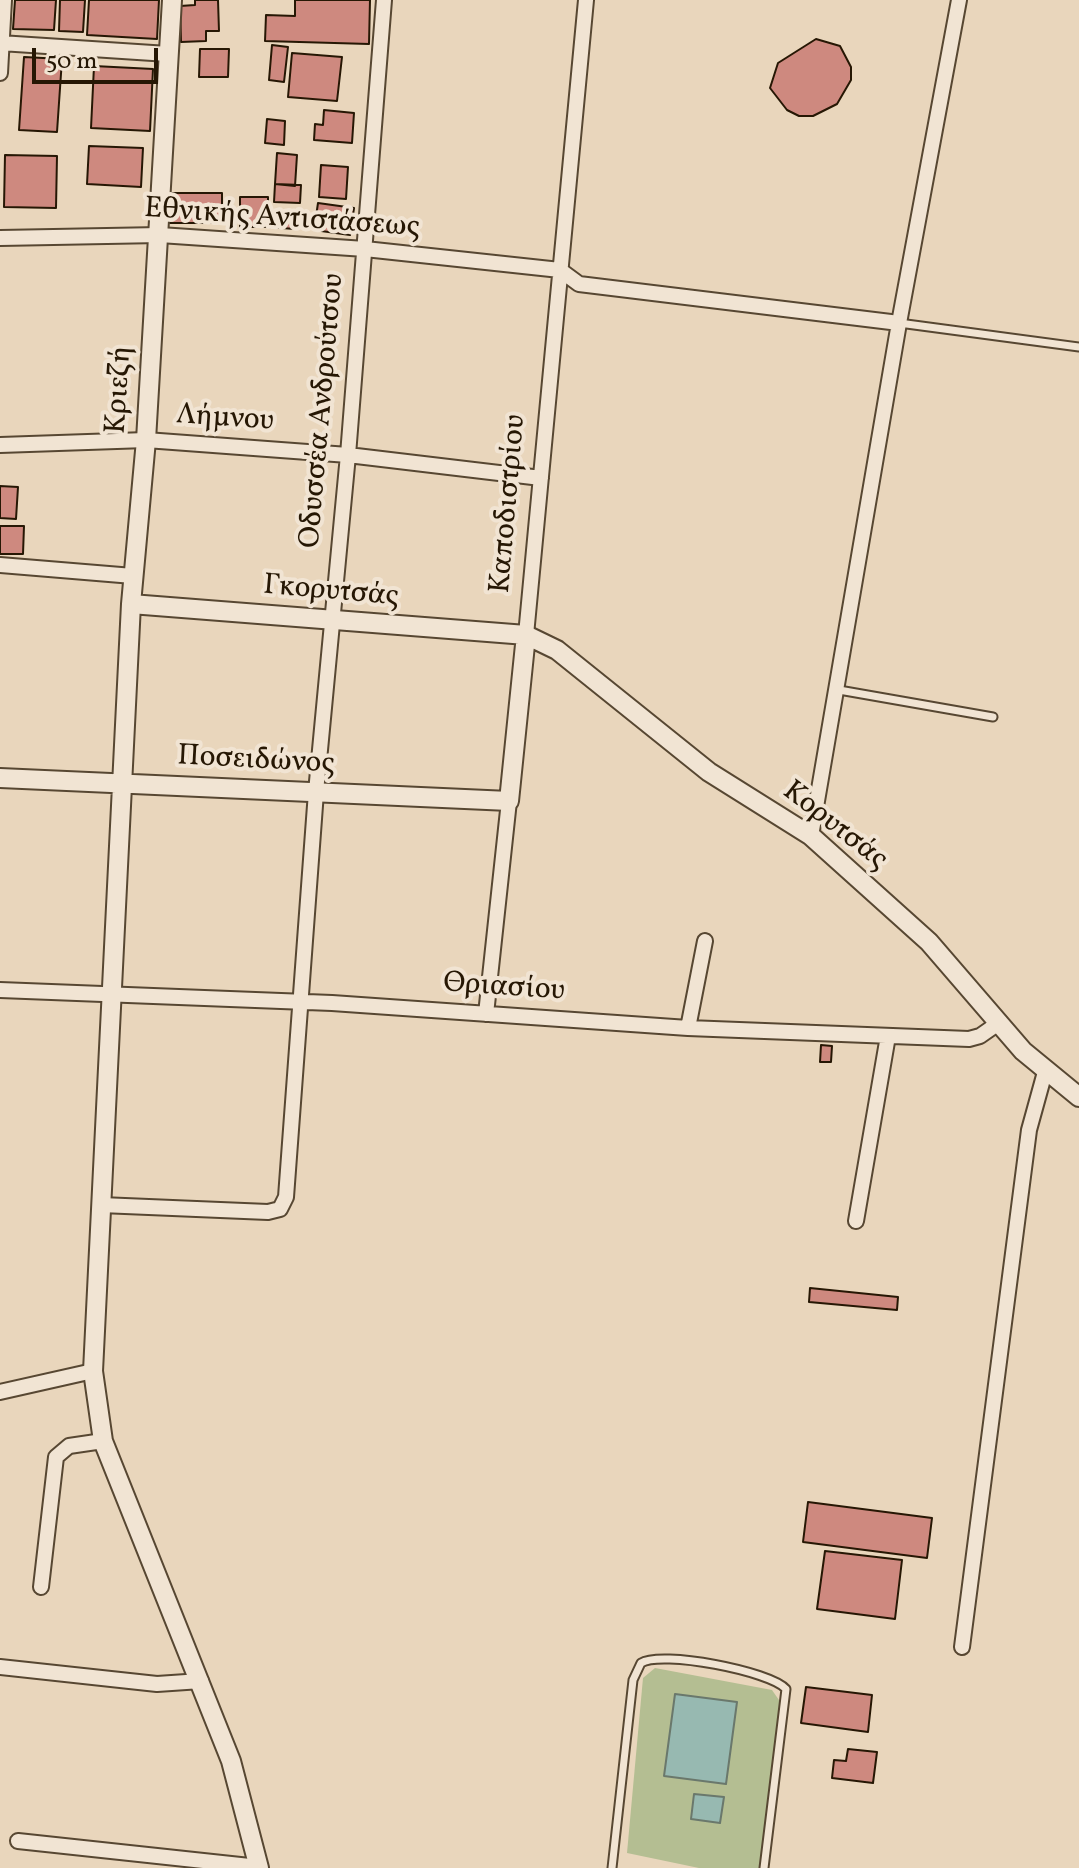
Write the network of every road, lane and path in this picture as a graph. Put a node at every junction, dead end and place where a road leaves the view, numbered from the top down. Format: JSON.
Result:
{"nodes":[{"id":1,"x":4,"y":0,"type":"edge"},
{"id":2,"x":172,"y":0,"type":"edge"},
{"id":3,"x":384,"y":0,"type":"edge"},
{"id":4,"x":586,"y":0,"type":"edge"},
{"id":5,"x":959,"y":0,"type":"edge"},
{"id":6,"x":1,"y":43,"type":"edge"},
{"id":7,"x":168,"y":54,"type":"junction"},
{"id":8,"x":0,"y":73,"type":"edge"},
{"id":9,"x":160,"y":235,"type":"junction"},
{"id":10,"x":0,"y":238,"type":"edge"},
{"id":11,"x":365,"y":249,"type":"junction"},
{"id":12,"x":560,"y":270,"type":"junction"},
{"id":13,"x":899,"y":323,"type":"junction"},
{"id":14,"x":1079,"y":347,"type":"edge"},
{"id":15,"x":146,"y":440,"type":"junction"},
{"id":16,"x":0,"y":445,"type":"edge"},
{"id":17,"x":348,"y":455,"type":"junction"},
{"id":18,"x":541,"y":478,"type":"junction"},
{"id":19,"x":0,"y":565,"type":"edge"},
{"id":20,"x":133,"y":576,"type":"junction"},
{"id":21,"x":131,"y":604,"type":"junction"},
{"id":22,"x":331,"y":621,"type":"junction"},
{"id":23,"x":526,"y":635,"type":"junction"},
{"id":24,"x":839,"y":690,"type":"junction"},
{"id":25,"x":993,"y":717,"type":"dead end"},
{"id":26,"x":0,"y":778,"type":"edge"},
{"id":27,"x":124,"y":784,"type":"junction"},
{"id":28,"x":316,"y":792,"type":"junction"},
{"id":29,"x":509,"y":801,"type":"junction"},
{"id":30,"x":811,"y":836,"type":"junction"},
{"id":31,"x":705,"y":941,"type":"dead end"},
{"id":32,"x":0,"y":990,"type":"edge"},
{"id":33,"x":114,"y":994,"type":"junction"},
{"id":34,"x":302,"y":1001,"type":"junction"},
{"id":35,"x":486,"y":1014,"type":"junction"},
{"id":36,"x":1000,"y":1022,"type":"junction"},
{"id":37,"x":688,"y":1028,"type":"junction"},
{"id":38,"x":888,"y":1036,"type":"junction"},
{"id":39,"x":1045,"y":1072,"type":"junction"},
{"id":40,"x":1079,"y":1097,"type":"edge"},
{"id":41,"x":101,"y":1205,"type":"junction"},
{"id":42,"x":856,"y":1221,"type":"dead end"},
{"id":43,"x":93,"y":1371,"type":"junction"},
{"id":44,"x":0,"y":1392,"type":"edge"},
{"id":45,"x":103,"y":1441,"type":"junction"},
{"id":46,"x":41,"y":1587,"type":"dead end"},
{"id":47,"x":962,"y":1647,"type":"dead end"},
{"id":48,"x":0,"y":1667,"type":"edge"},
{"id":49,"x":201,"y":1681,"type":"junction"},
{"id":50,"x":18,"y":1841,"type":"dead end"},
{"id":51,"x":259,"y":1868,"type":"edge"},
{"id":52,"x":612,"y":1868,"type":"edge"},
{"id":53,"x":764,"y":1868,"type":"edge"}],
"edges":[{"from":1,"to":6,"type":"street"},
{"from":2,"to":7,"type":"street","name":"Κριεζή"},
{"from":3,"to":11,"type":"street","name":"Οδυσσέα Ανδρούτσου"},
{"from":4,"to":12,"type":"street","name":"Καποδιστρίου"},
{"from":5,"to":13,"type":"street"},
{"from":6,"to":7,"type":"street"},
{"from":6,"to":8,"type":"street"},
{"from":7,"to":9,"type":"street","name":"Κριεζή"},
{"from":9,"to":10,"type":"street","name":"Εθνικής Αντιστάσεως"},
{"from":9,"to":11,"type":"street","name":"Εθνικής Αντιστάσεως"},
{"from":9,"to":15,"type":"street","name":"Κριεζή"},
{"from":11,"to":12,"type":"street","name":"Εθνικής Αντιστάσεως"},
{"from":11,"to":17,"type":"street","name":"Οδυσσέα Ανδρούτσου"},
{"from":12,"to":13,"type":"street","name":"Εθνικής Αντιστάσεως"},
{"from":12,"to":18,"type":"street","name":"Καποδιστρίου"},
{"from":13,"to":14,"type":"lane"},
{"from":13,"to":24,"type":"street"},
{"from":15,"to":16,"type":"street","name":"Λήμνου"},
{"from":15,"to":17,"type":"street","name":"Λήμνου"},
{"from":15,"to":20,"type":"street","name":"Κριεζή"},
{"from":17,"to":18,"type":"street","name":"Λήμνου"},
{"from":17,"to":22,"type":"street","name":"Οδυσσέα Ανδρούτσου"},
{"from":18,"to":23,"type":"street","name":"Καποδιστρίου"},
{"from":19,"to":20,"type":"street"},
{"from":20,"to":21,"type":"street","name":"Κριεζή"},
{"from":21,"to":22,"type":"street","name":"Γκορυτσάς"},
{"from":21,"to":27,"type":"street","name":"Κριεζή"},
{"from":22,"to":23,"type":"street","name":"Γκορυτσάς"},
{"from":22,"to":28,"type":"street","name":"Οδυσσέα Ανδρούτσου"},
{"from":23,"to":29,"type":"street","name":"Καποδιστρίου"},
{"from":23,"to":30,"type":"street","name":"Κορυτσάς"},
{"from":24,"to":25,"type":"lane"},
{"from":24,"to":30,"type":"street"},
{"from":26,"to":27,"type":"street","name":"Ποσειδώνος"},
{"from":27,"to":28,"type":"street","name":"Ποσειδώνος"},
{"from":27,"to":33,"type":"street","name":"Κριεζή"},
{"from":28,"to":29,"type":"street","name":"Ποσειδώνος"},
{"from":28,"to":34,"type":"street","name":"Οδυσσέα Ανδρούτσου"},
{"from":29,"to":35,"type":"street","name":"Καποδιστρίου"},
{"from":30,"to":36,"type":"street","name":"Κορυτσάς"},
{"from":31,"to":37,"type":"street"},
{"from":32,"to":33,"type":"street","name":"Θριασίου"},
{"from":33,"to":34,"type":"street","name":"Θριασίου"},
{"from":33,"to":41,"type":"street","name":"Κριεζή"},
{"from":34,"to":35,"type":"street","name":"Θριασίου"},
{"from":34,"to":41,"type":"street","name":"Οδυσσέα Ανδρούτσου"},
{"from":35,"to":37,"type":"street","name":"Θριασίου"},
{"from":36,"to":38,"type":"street","name":"Θριασίου"},
{"from":36,"to":39,"type":"street","name":"Κορυτσάς"},
{"from":37,"to":38,"type":"street","name":"Θριασίου"},
{"from":38,"to":42,"type":"street"},
{"from":39,"to":40,"type":"street","name":"Κορυτσάς"},
{"from":39,"to":47,"type":"street"},
{"from":41,"to":43,"type":"street","name":"Κριεζή"},
{"from":43,"to":44,"type":"street"},
{"from":43,"to":45,"type":"street","name":"Κριεζή"},
{"from":45,"to":46,"type":"street"},
{"from":45,"to":49,"type":"street","name":"Κριεζή"},
{"from":48,"to":49,"type":"street"},
{"from":49,"to":51,"type":"street","name":"Κριεζή"},
{"from":50,"to":51,"type":"street"},
{"from":52,"to":53,"type":"lane"}]}
